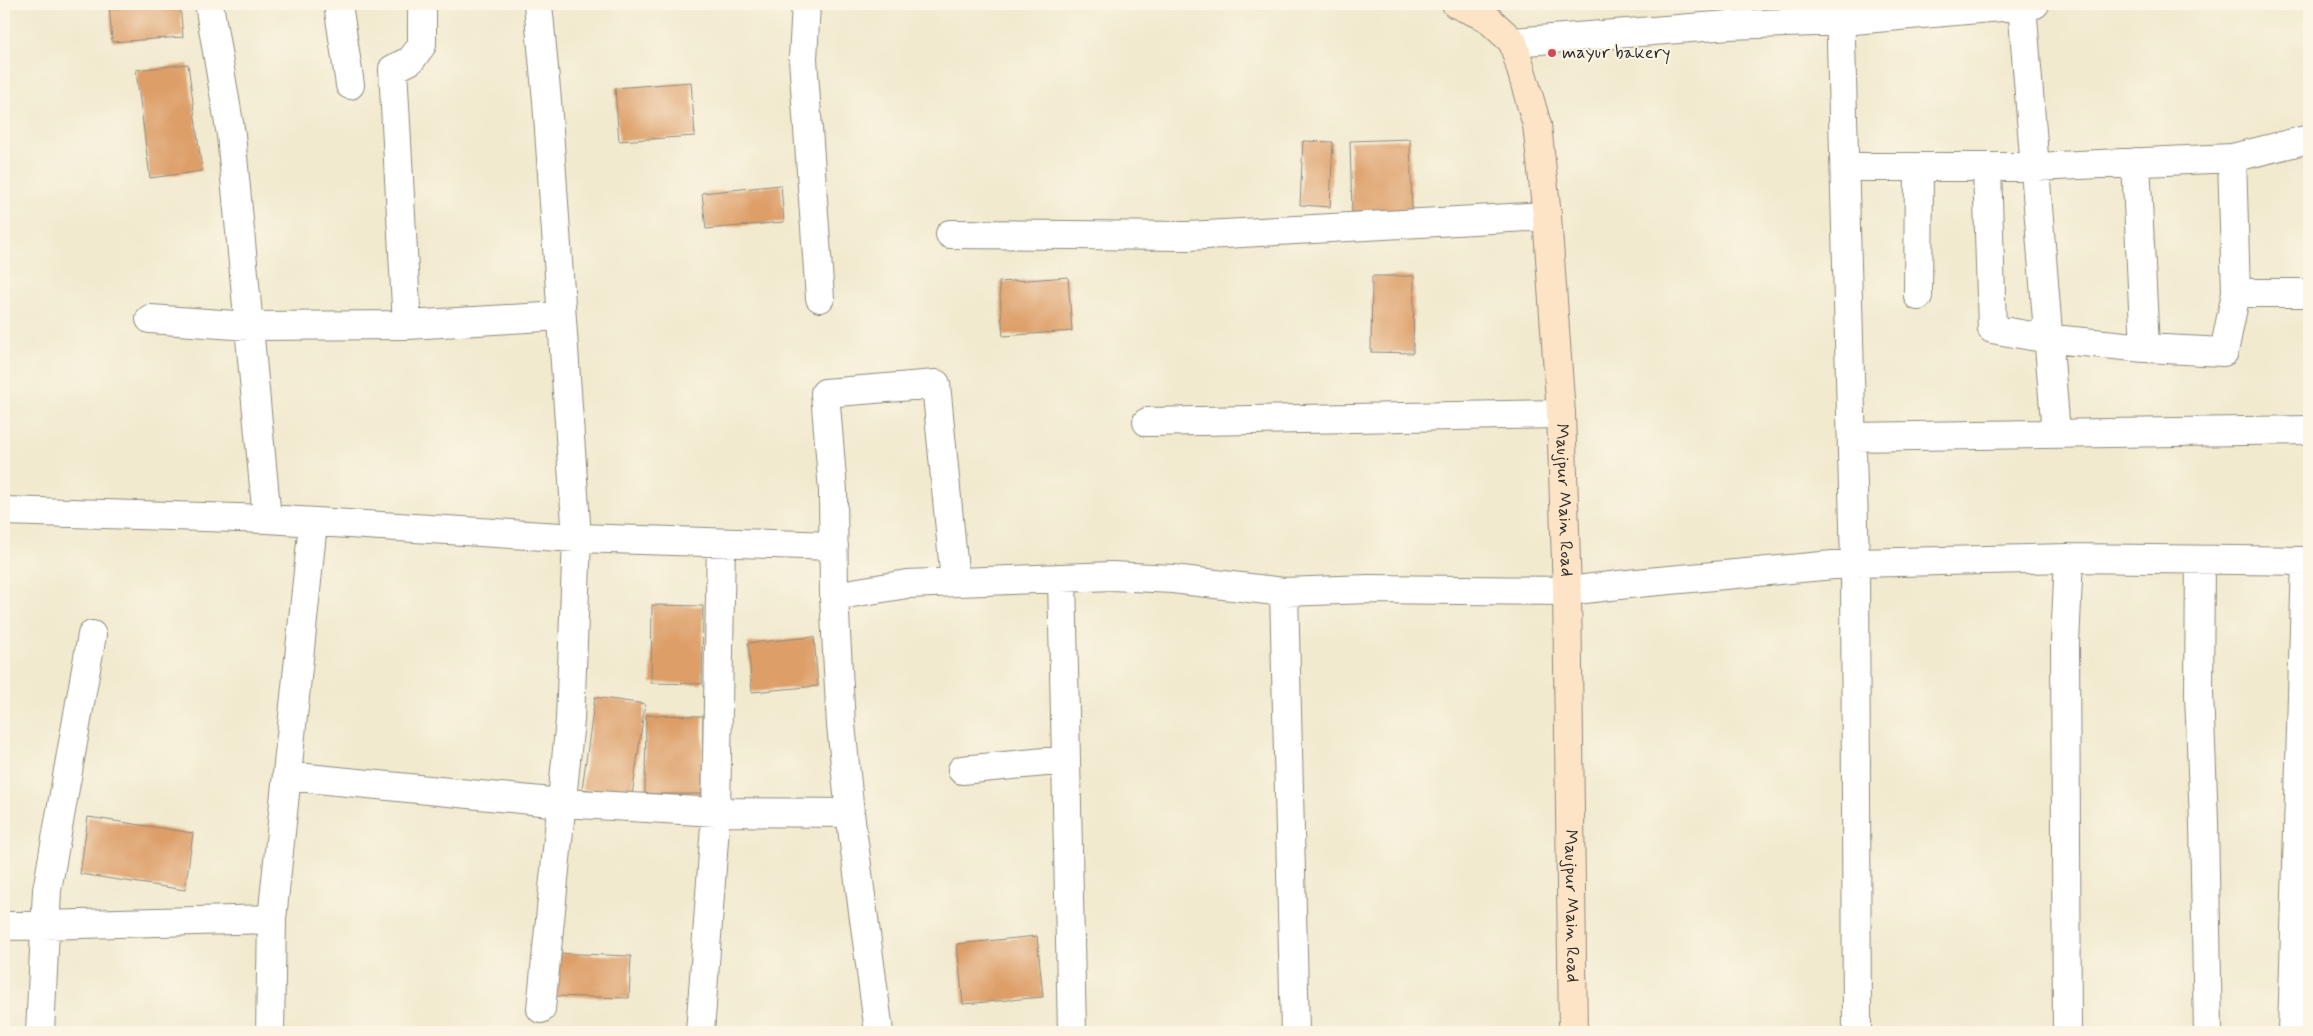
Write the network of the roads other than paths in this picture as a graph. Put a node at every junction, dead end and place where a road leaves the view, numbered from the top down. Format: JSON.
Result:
{"nodes":[{"id":1,"x":209,"y":4,"type":"edge"},
{"id":2,"x":338,"y":4,"type":"edge"},
{"id":3,"x":422,"y":4,"type":"edge"},
{"id":4,"x":538,"y":4,"type":"edge"},
{"id":5,"x":806,"y":4,"type":"edge"},
{"id":6,"x":1456,"y":4,"type":"edge"},
{"id":7,"x":2029,"y":4,"type":"edge"},
{"id":8,"x":1483,"y":11,"type":"edge"},
{"id":9,"x":1841,"y":12,"type":"edge"},
{"id":10,"x":1513,"y":42,"type":"junction"},
{"id":11,"x":350,"y":85,"type":"dead end"},
{"id":12,"x":2309,"y":140,"type":"edge"},
{"id":13,"x":2232,"y":158,"type":"junction"},
{"id":14,"x":2136,"y":162,"type":"junction"},
{"id":15,"x":1846,"y":167,"type":"junction"},
{"id":16,"x":1920,"y":167,"type":"junction"},
{"id":17,"x":1987,"y":167,"type":"junction"},
{"id":18,"x":2035,"y":167,"type":"junction"},
{"id":19,"x":1547,"y":216,"type":"junction"},
{"id":20,"x":950,"y":234,"type":"dead end"},
{"id":21,"x":2236,"y":293,"type":"junction"},
{"id":22,"x":2309,"y":293,"type":"edge"},
{"id":23,"x":1918,"y":296,"type":"dead end"},
{"id":24,"x":820,"y":298,"type":"dead end"},
{"id":25,"x":561,"y":316,"type":"junction"},
{"id":26,"x":150,"y":319,"type":"dead end"},
{"id":27,"x":407,"y":325,"type":"junction"},
{"id":28,"x":249,"y":326,"type":"junction"},
{"id":29,"x":2049,"y":338,"type":"junction"},
{"id":30,"x":2145,"y":348,"type":"junction"},
{"id":31,"x":1562,"y":414,"type":"junction"},
{"id":32,"x":1147,"y":422,"type":"dead end"},
{"id":33,"x":2309,"y":430,"type":"edge"},
{"id":34,"x":2056,"y":434,"type":"junction"},
{"id":35,"x":1852,"y":437,"type":"junction"},
{"id":36,"x":4,"y":510,"type":"edge"},
{"id":37,"x":267,"y":519,"type":"junction"},
{"id":38,"x":313,"y":523,"type":"junction"},
{"id":39,"x":577,"y":538,"type":"junction"},
{"id":40,"x":721,"y":543,"type":"junction"},
{"id":41,"x":834,"y":546,"type":"junction"},
{"id":42,"x":2069,"y":558,"type":"junction"},
{"id":43,"x":2200,"y":561,"type":"junction"},
{"id":44,"x":2308,"y":561,"type":"edge"},
{"id":45,"x":1855,"y":563,"type":"junction"},
{"id":46,"x":1062,"y":578,"type":"junction"},
{"id":47,"x":955,"y":582,"type":"junction"},
{"id":48,"x":1567,"y":591,"type":"junction"},
{"id":49,"x":1284,"y":592,"type":"junction"},
{"id":50,"x":834,"y":596,"type":"junction"},
{"id":51,"x":92,"y":635,"type":"dead end"},
{"id":52,"x":1066,"y":760,"type":"junction"},
{"id":53,"x":962,"y":770,"type":"dead end"},
{"id":54,"x":287,"y":776,"type":"junction"},
{"id":55,"x":561,"y":803,"type":"junction"},
{"id":56,"x":716,"y":812,"type":"junction"},
{"id":57,"x":850,"y":813,"type":"junction"},
{"id":58,"x":272,"y":919,"type":"junction"},
{"id":59,"x":46,"y":925,"type":"junction"},
{"id":60,"x":4,"y":926,"type":"edge"},
{"id":61,"x":541,"y":1010,"type":"dead end"},
{"id":62,"x":40,"y":1032,"type":"edge"},
{"id":63,"x":270,"y":1032,"type":"edge"},
{"id":64,"x":700,"y":1032,"type":"edge"},
{"id":65,"x":879,"y":1032,"type":"edge"},
{"id":66,"x":1072,"y":1032,"type":"edge"},
{"id":67,"x":1295,"y":1032,"type":"edge"},
{"id":68,"x":1573,"y":1032,"type":"edge"},
{"id":69,"x":1857,"y":1032,"type":"edge"},
{"id":70,"x":2067,"y":1032,"type":"edge"},
{"id":71,"x":2208,"y":1032,"type":"edge"},
{"id":72,"x":2292,"y":1032,"type":"edge"}],
"edges":[{"from":1,"to":28,"type":"street"},
{"from":2,"to":11,"type":"street"},
{"from":3,"to":27,"type":"street"},
{"from":4,"to":25,"type":"street"},
{"from":5,"to":24,"type":"street"},
{"from":6,"to":8,"type":"street"},
{"from":7,"to":9,"type":"street"},
{"from":7,"to":18,"type":"street"},
{"from":8,"to":10,"type":"street"},
{"from":9,"to":10,"type":"street"},
{"from":9,"to":15,"type":"street"},
{"from":10,"to":19,"type":"street","name":"Maujpur Main Road"},
{"from":12,"to":13,"type":"street"},
{"from":13,"to":14,"type":"street"},
{"from":13,"to":21,"type":"street"},
{"from":14,"to":18,"type":"street"},
{"from":14,"to":30,"type":"street"},
{"from":15,"to":16,"type":"street"},
{"from":15,"to":35,"type":"street"},
{"from":16,"to":17,"type":"street"},
{"from":16,"to":23,"type":"street"},
{"from":17,"to":18,"type":"street"},
{"from":17,"to":29,"type":"street"},
{"from":18,"to":29,"type":"street"},
{"from":19,"to":20,"type":"street"},
{"from":19,"to":31,"type":"street","name":"Maujpur Main Road"},
{"from":21,"to":22,"type":"street"},
{"from":21,"to":30,"type":"street"},
{"from":25,"to":27,"type":"street"},
{"from":25,"to":39,"type":"street"},
{"from":26,"to":28,"type":"street"},
{"from":27,"to":28,"type":"street"},
{"from":28,"to":37,"type":"street"},
{"from":29,"to":30,"type":"street"},
{"from":29,"to":34,"type":"street"},
{"from":31,"to":32,"type":"street"},
{"from":31,"to":48,"type":"street","name":"Maujpur Main Road"},
{"from":33,"to":34,"type":"street"},
{"from":34,"to":35,"type":"street"},
{"from":35,"to":45,"type":"street"},
{"from":36,"to":37,"type":"street"},
{"from":37,"to":38,"type":"street"},
{"from":38,"to":39,"type":"street"},
{"from":38,"to":54,"type":"street"},
{"from":39,"to":40,"type":"street"},
{"from":39,"to":55,"type":"street"},
{"from":40,"to":41,"type":"street"},
{"from":40,"to":56,"type":"street"},
{"from":41,"to":47,"type":"street"},
{"from":41,"to":50,"type":"street"},
{"from":42,"to":43,"type":"street"},
{"from":42,"to":45,"type":"street"},
{"from":42,"to":70,"type":"street"},
{"from":43,"to":44,"type":"street"},
{"from":43,"to":71,"type":"street"},
{"from":44,"to":72,"type":"street"},
{"from":45,"to":48,"type":"street"},
{"from":45,"to":69,"type":"street"},
{"from":46,"to":47,"type":"street"},
{"from":46,"to":49,"type":"street"},
{"from":46,"to":52,"type":"street"},
{"from":47,"to":50,"type":"street"},
{"from":48,"to":49,"type":"street"},
{"from":48,"to":68,"type":"street","name":"Maujpur Main Road"},
{"from":49,"to":67,"type":"street"},
{"from":50,"to":57,"type":"street"},
{"from":51,"to":59,"type":"street"},
{"from":52,"to":53,"type":"street"},
{"from":52,"to":66,"type":"street"},
{"from":54,"to":55,"type":"street"},
{"from":54,"to":58,"type":"street"},
{"from":55,"to":56,"type":"street"},
{"from":55,"to":61,"type":"street"},
{"from":56,"to":57,"type":"street"},
{"from":56,"to":64,"type":"street"},
{"from":57,"to":65,"type":"street"},
{"from":58,"to":59,"type":"street"},
{"from":58,"to":63,"type":"street"},
{"from":59,"to":60,"type":"street"},
{"from":59,"to":62,"type":"street"}]}
